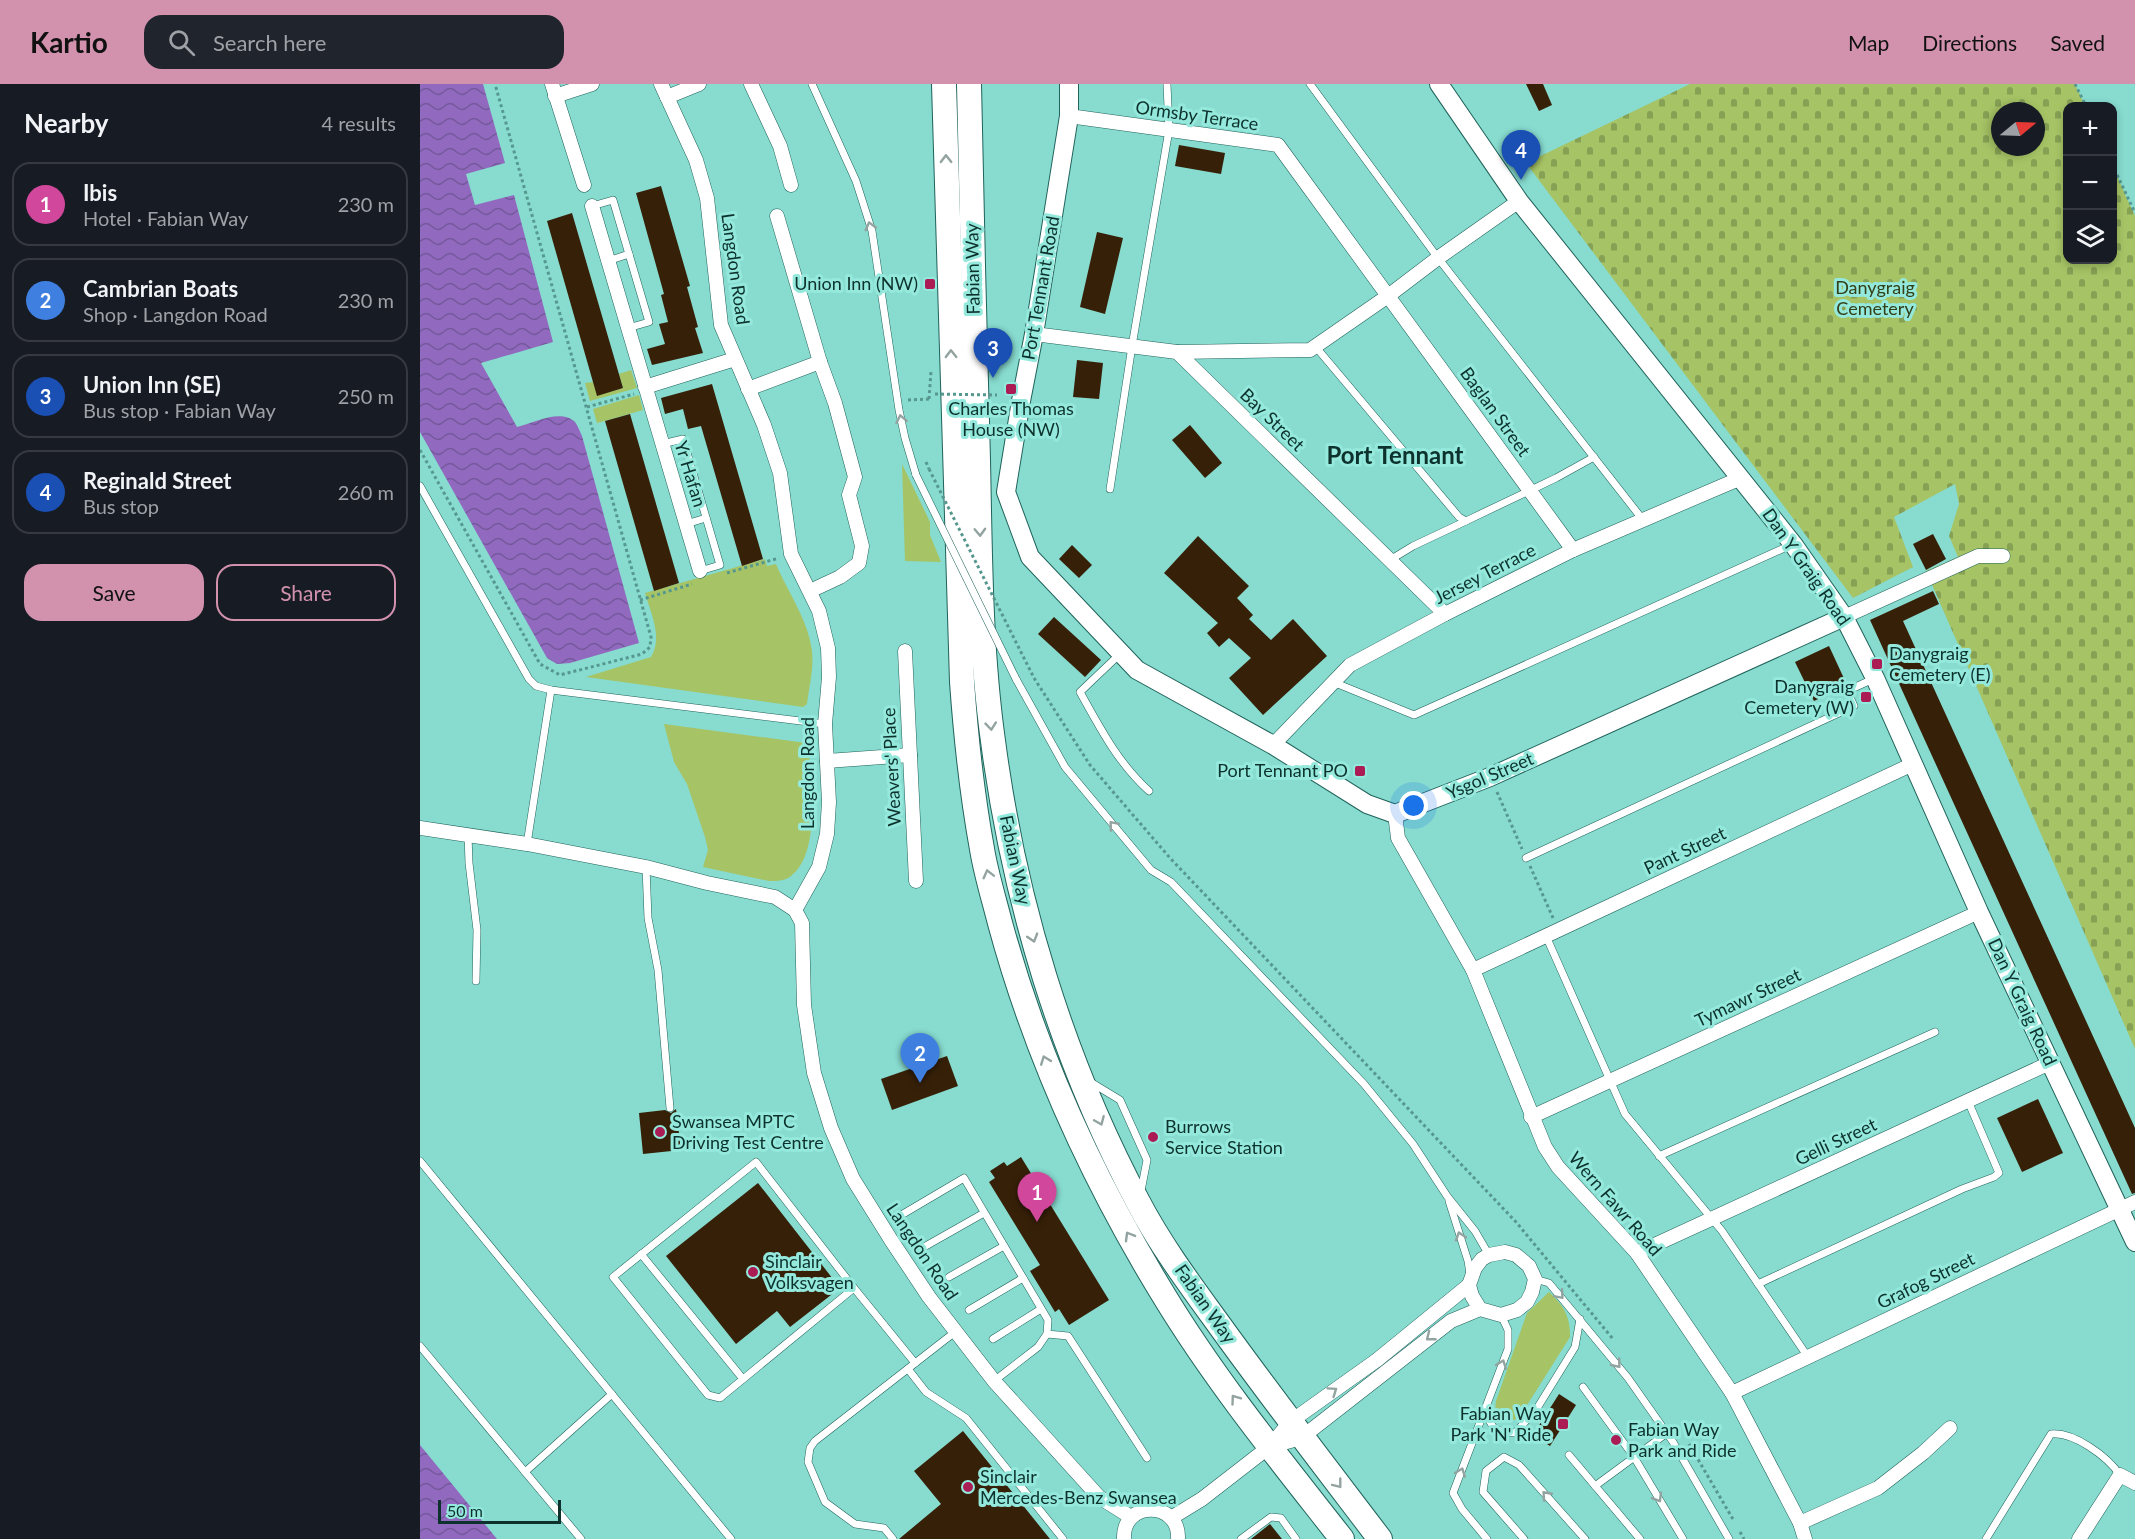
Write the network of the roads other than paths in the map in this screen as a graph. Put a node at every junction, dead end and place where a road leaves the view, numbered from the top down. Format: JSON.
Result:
{"nodes":[{"id":1,"x":592,"y":84,"type":"edge"},
{"id":2,"x":699,"y":84,"type":"edge"},
{"id":3,"x":751,"y":84,"type":"edge"},
{"id":4,"x":812,"y":84,"type":"edge"},
{"id":5,"x":944,"y":84,"type":"edge"},
{"id":6,"x":969,"y":84,"type":"edge"},
{"id":7,"x":1069,"y":84,"type":"edge"},
{"id":8,"x":1167,"y":84,"type":"edge"},
{"id":9,"x":1310,"y":84,"type":"edge"},
{"id":10,"x":1439,"y":84,"type":"edge"},
{"id":11,"x":554,"y":90,"type":"edge"},
{"id":12,"x":664,"y":90,"type":"edge"},
{"id":13,"x":1069,"y":116,"type":"junction"},
{"id":14,"x":1169,"y":130,"type":"junction"},
{"id":15,"x":584,"y":185,"type":"dead end"},
{"id":16,"x":791,"y":185,"type":"dead end"},
{"id":17,"x":1519,"y":201,"type":"junction"},
{"id":18,"x":592,"y":206,"type":"joint"},
{"id":19,"x":777,"y":216,"type":"dead end"},
{"id":20,"x":629,"y":254,"type":"junction"},
{"id":21,"x":1438,"y":258,"type":"junction"},
{"id":22,"x":608,"y":261,"type":"junction"},
{"id":23,"x":1388,"y":296,"type":"junction"},
{"id":24,"x":628,"y":328,"type":"junction"},
{"id":25,"x":1034,"y":334,"type":"junction"},
{"id":26,"x":1132,"y":346,"type":"junction"},
{"id":27,"x":1315,"y":346,"type":"junction"},
{"id":28,"x":1178,"y":352,"type":"junction"},
{"id":29,"x":735,"y":359,"type":"junction"},
{"id":30,"x":820,"y":362,"type":"junction"},
{"id":31,"x":646,"y":388,"type":"junction"},
{"id":32,"x":748,"y":389,"type":"junction"},
{"id":33,"x":662,"y":444,"type":"junction"},
{"id":34,"x":1594,"y":457,"type":"junction"},
{"id":35,"x":1741,"y":478,"type":"junction"},
{"id":36,"x":420,"y":486,"type":"edge"},
{"id":37,"x":1110,"y":489,"type":"dead end"},
{"id":38,"x":1529,"y":490,"type":"junction"},
{"id":39,"x":706,"y":518,"type":"junction"},
{"id":40,"x":1643,"y":520,"type":"junction"},
{"id":41,"x":1466,"y":521,"type":"junction"},
{"id":42,"x":686,"y":524,"type":"junction"},
{"id":43,"x":1793,"y":544,"type":"junction"},
{"id":44,"x":1573,"y":550,"type":"junction"},
{"id":45,"x":2003,"y":556,"type":"dead end"},
{"id":46,"x":1390,"y":560,"type":"junction"},
{"id":47,"x":700,"y":571,"type":"joint"},
{"id":48,"x":810,"y":591,"type":"junction"},
{"id":49,"x":1444,"y":614,"type":"junction"},
{"id":50,"x":1844,"y":617,"type":"junction"},
{"id":51,"x":905,"y":651,"type":"dead end"},
{"id":52,"x":1121,"y":653,"type":"junction"},
{"id":53,"x":1875,"y":678,"type":"junction"},
{"id":54,"x":1333,"y":682,"type":"junction"},
{"id":55,"x":551,"y":690,"type":"junction"},
{"id":56,"x":825,"y":724,"type":"junction"},
{"id":57,"x":1273,"y":745,"type":"junction"},
{"id":58,"x":910,"y":755,"type":"junction"},
{"id":59,"x":826,"y":760,"type":"junction"},
{"id":60,"x":1913,"y":764,"type":"junction"},
{"id":61,"x":1149,"y":791,"type":"dead end"},
{"id":62,"x":1395,"y":814,"type":"junction"},
{"id":63,"x":420,"y":828,"type":"edge"},
{"id":64,"x":468,"y":835,"type":"junction"},
{"id":65,"x":526,"y":844,"type":"junction"},
{"id":66,"x":1526,"y":858,"type":"dead end"},
{"id":67,"x":646,"y":867,"type":"junction"},
{"id":68,"x":916,"y":880,"type":"dead end"},
{"id":69,"x":795,"y":910,"type":"junction"},
{"id":70,"x":1979,"y":912,"type":"junction"},
{"id":71,"x":1546,"y":936,"type":"junction"},
{"id":72,"x":1473,"y":970,"type":"junction"},
{"id":73,"x":476,"y":981,"type":"dead end"},
{"id":74,"x":1935,"y":1032,"type":"dead end"},
{"id":75,"x":2050,"y":1063,"type":"junction"},
{"id":76,"x":1611,"y":1080,"type":"junction"},
{"id":77,"x":1968,"y":1101,"type":"junction"},
{"id":78,"x":670,"y":1108,"type":"dead end"},
{"id":79,"x":1531,"y":1117,"type":"junction"},
{"id":80,"x":1659,"y":1156,"type":"junction"},
{"id":81,"x":420,"y":1161,"type":"edge"},
{"id":82,"x":1447,"y":1196,"type":"junction"},
{"id":83,"x":2127,"y":1205,"type":"edge"},
{"id":84,"x":984,"y":1213,"type":"junction"},
{"id":85,"x":903,"y":1214,"type":"dead end"},
{"id":86,"x":1711,"y":1219,"type":"junction"},
{"id":87,"x":2135,"y":1242,"type":"edge"},
{"id":88,"x":1004,"y":1246,"type":"junction"},
{"id":89,"x":924,"y":1247,"type":"dead end"},
{"id":90,"x":1637,"y":1253,"type":"junction"},
{"id":91,"x":641,"y":1254,"type":"junction"},
{"id":92,"x":1489,"y":1255,"type":"junction"},
{"id":93,"x":949,"y":1277,"type":"dead end"},
{"id":94,"x":1023,"y":1278,"type":"junction"},
{"id":95,"x":1535,"y":1279,"type":"junction"},
{"id":96,"x":1470,"y":1281,"type":"junction"},
{"id":97,"x":1758,"y":1284,"type":"junction"},
{"id":98,"x":854,"y":1288,"type":"junction"},
{"id":99,"x":1041,"y":1309,"type":"junction"},
{"id":100,"x":1480,"y":1309,"type":"junction"},
{"id":101,"x":969,"y":1310,"type":"dead end"},
{"id":102,"x":1501,"y":1315,"type":"junction"},
{"id":103,"x":1580,"y":1319,"type":"junction"},
{"id":104,"x":956,"y":1332,"type":"junction"},
{"id":105,"x":1047,"y":1334,"type":"junction"},
{"id":106,"x":993,"y":1339,"type":"dead end"},
{"id":107,"x":420,"y":1346,"type":"edge"},
{"id":108,"x":1808,"y":1357,"type":"junction"},
{"id":109,"x":915,"y":1364,"type":"junction"},
{"id":110,"x":908,"y":1369,"type":"junction"},
{"id":111,"x":743,"y":1379,"type":"junction"},
{"id":112,"x":994,"y":1381,"type":"junction"},
{"id":113,"x":1583,"y":1387,"type":"dead end"},
{"id":114,"x":612,"y":1394,"type":"junction"},
{"id":115,"x":1732,"y":1394,"type":"junction"},
{"id":116,"x":1485,"y":1413,"type":"junction"},
{"id":117,"x":1950,"y":1428,"type":"dead end"},
{"id":118,"x":1295,"y":1430,"type":"junction"},
{"id":119,"x":1667,"y":1433,"type":"junction"},
{"id":120,"x":1269,"y":1447,"type":"junction"},
{"id":121,"x":1569,"y":1455,"type":"dead end"},
{"id":122,"x":1634,"y":1457,"type":"junction"},
{"id":123,"x":1147,"y":1458,"type":"dead end"},
{"id":124,"x":525,"y":1472,"type":"junction"},
{"id":125,"x":2120,"y":1475,"type":"junction"},
{"id":126,"x":2135,"y":1483,"type":"edge"},
{"id":127,"x":1595,"y":1486,"type":"junction"},
{"id":128,"x":1131,"y":1517,"type":"junction"},
{"id":129,"x":1171,"y":1518,"type":"junction"},
{"id":130,"x":1800,"y":1523,"type":"junction"},
{"id":131,"x":581,"y":1539,"type":"edge"},
{"id":132,"x":731,"y":1539,"type":"edge"},
{"id":133,"x":893,"y":1539,"type":"edge"},
{"id":134,"x":1063,"y":1539,"type":"edge"},
{"id":135,"x":1124,"y":1539,"type":"edge"},
{"id":136,"x":1178,"y":1539,"type":"edge"},
{"id":137,"x":1241,"y":1539,"type":"edge"},
{"id":138,"x":1296,"y":1539,"type":"edge"},
{"id":139,"x":1342,"y":1539,"type":"edge"},
{"id":140,"x":1380,"y":1539,"type":"edge"},
{"id":141,"x":1487,"y":1539,"type":"edge"},
{"id":142,"x":1524,"y":1539,"type":"edge"},
{"id":143,"x":1585,"y":1539,"type":"edge"},
{"id":144,"x":1640,"y":1539,"type":"edge"},
{"id":145,"x":1683,"y":1539,"type":"edge"},
{"id":146,"x":1729,"y":1539,"type":"edge"},
{"id":147,"x":1805,"y":1539,"type":"edge"},
{"id":148,"x":1986,"y":1539,"type":"edge"},
{"id":149,"x":2079,"y":1539,"type":"edge"}],
"edges":[{"from":1,"to":11,"type":"street"},
{"from":2,"to":12,"type":"street"},
{"from":3,"to":16,"type":"street"},
{"from":82,"to":4,"type":"lane","one_way":true,"bridge":true},
{"from":120,"to":5,"type":"highway","name":"Fabian Way","one_way":true},
{"from":6,"to":118,"type":"highway","name":"Fabian Way","one_way":true},
{"from":7,"to":13,"type":"street","name":"Port Tennant Road"},
{"from":8,"to":14,"type":"lane"},
{"from":9,"to":21,"type":"lane"},
{"from":10,"to":17,"type":"street","name":"Dan Y Graig Road"},
{"from":11,"to":15,"type":"street"},
{"from":12,"to":29,"type":"street","name":"Langdon Road"},
{"from":13,"to":14,"type":"street","name":"Ormsby Terrace"},
{"from":13,"to":25,"type":"street","name":"Port Tennant Road"},
{"from":14,"to":23,"type":"street","name":"Ormsby Terrace"},
{"from":14,"to":26,"type":"lane"},
{"from":17,"to":21,"type":"street"},
{"from":17,"to":35,"type":"street","name":"Dan Y Graig Road"},
{"from":18,"to":20,"type":"lane"},
{"from":18,"to":22,"type":"street","name":"Yr Hafan"},
{"from":19,"to":30,"type":"street"},
{"from":20,"to":22,"type":"lane"},
{"from":20,"to":24,"type":"lane"},
{"from":21,"to":23,"type":"street"},
{"from":21,"to":34,"type":"lane"},
{"from":22,"to":24,"type":"street","name":"Yr Hafan"},
{"from":23,"to":27,"type":"street"},
{"from":23,"to":38,"type":"street","name":"Baglan Street"},
{"from":24,"to":31,"type":"street","name":"Yr Hafan"},
{"from":25,"to":26,"type":"street"},
{"from":25,"to":52,"type":"street","name":"Port Tennant Road"},
{"from":26,"to":28,"type":"street"},
{"from":26,"to":37,"type":"lane"},
{"from":27,"to":28,"type":"street"},
{"from":27,"to":41,"type":"lane"},
{"from":28,"to":46,"type":"street","name":"Bay Street"},
{"from":29,"to":31,"type":"street"},
{"from":29,"to":32,"type":"street","name":"Langdon Road"},
{"from":30,"to":32,"type":"street"},
{"from":30,"to":48,"type":"street"},
{"from":31,"to":33,"type":"street","name":"Yr Hafan"},
{"from":32,"to":48,"type":"street","name":"Langdon Road"},
{"from":33,"to":39,"type":"lane"},
{"from":33,"to":42,"type":"street","name":"Yr Hafan"},
{"from":34,"to":38,"type":"lane"},
{"from":34,"to":40,"type":"lane"},
{"from":35,"to":40,"type":"street","name":"Jersey Terrace"},
{"from":35,"to":43,"type":"street","name":"Dan Y Graig Road"},
{"from":36,"to":55,"type":"lane"},
{"from":38,"to":41,"type":"lane"},
{"from":38,"to":44,"type":"street","name":"Baglan Street"},
{"from":39,"to":42,"type":"lane"},
{"from":39,"to":47,"type":"lane"},
{"from":40,"to":44,"type":"street","name":"Jersey Terrace"},
{"from":41,"to":46,"type":"lane"},
{"from":42,"to":47,"type":"street","name":"Yr Hafan"},
{"from":43,"to":50,"type":"street","name":"Dan Y Graig Road"},
{"from":43,"to":54,"type":"lane"},
{"from":44,"to":49,"type":"street","name":"Jersey Terrace"},
{"from":45,"to":50,"type":"street","name":"Ysgol Street"},
{"from":46,"to":49,"type":"street","name":"Bay Street"},
{"from":48,"to":56,"type":"street","name":"Langdon Road"},
{"from":49,"to":54,"type":"street","name":"Jersey Terrace"},
{"from":50,"to":53,"type":"street","name":"Dan Y Graig Road"},
{"from":50,"to":62,"type":"street","name":"Ysgol Street"},
{"from":51,"to":58,"type":"street","name":"Weavers' Place"},
{"from":52,"to":57,"type":"street"},
{"from":52,"to":61,"type":"lane"},
{"from":53,"to":60,"type":"street","name":"Dan Y Graig Road"},
{"from":53,"to":66,"type":"lane"},
{"from":54,"to":57,"type":"street","name":"Jersey Terrace"},
{"from":55,"to":56,"type":"lane"},
{"from":55,"to":65,"type":"lane"},
{"from":56,"to":59,"type":"street","name":"Langdon Road"},
{"from":57,"to":62,"type":"street"},
{"from":58,"to":59,"type":"street"},
{"from":58,"to":68,"type":"street","name":"Weavers' Place"},
{"from":59,"to":69,"type":"street","name":"Langdon Road"},
{"from":60,"to":70,"type":"street","name":"Dan Y Graig Road"},
{"from":60,"to":71,"type":"street","name":"Pant Street"},
{"from":62,"to":72,"type":"street","name":"Wern Fawr Road"},
{"from":63,"to":64,"type":"street"},
{"from":64,"to":65,"type":"street"},
{"from":64,"to":73,"type":"lane"},
{"from":65,"to":67,"type":"street"},
{"from":67,"to":69,"type":"street"},
{"from":67,"to":78,"type":"lane"},
{"from":69,"to":104,"type":"street","name":"Langdon Road"},
{"from":70,"to":75,"type":"street","name":"Dan Y Graig Road"},
{"from":70,"to":76,"type":"street","name":"Tymawr Street"},
{"from":71,"to":72,"type":"street","name":"Pant Street"},
{"from":71,"to":76,"type":"lane"},
{"from":72,"to":79,"type":"street","name":"Wern Fawr Road"},
{"from":74,"to":80,"type":"lane"},
{"from":75,"to":77,"type":"street","name":"Gelli Street"},
{"from":75,"to":83,"type":"street","name":"Dan Y Graig Road"},
{"from":76,"to":79,"type":"street","name":"Tymawr Street"},
{"from":76,"to":80,"type":"lane"},
{"from":77,"to":86,"type":"street","name":"Gelli Street"},
{"from":77,"to":97,"type":"lane"},
{"from":79,"to":90,"type":"street","name":"Wern Fawr Road"},
{"from":80,"to":86,"type":"lane"},
{"from":81,"to":114,"type":"lane"},
{"from":82,"to":92,"type":"lane"},
{"from":96,"to":82,"type":"lane","one_way":true},
{"from":83,"to":87,"type":"street","name":"Dan Y Graig Road"},
{"from":83,"to":108,"type":"street","name":"Grafog Street"},
{"from":84,"to":85,"type":"lane"},
{"from":84,"to":88,"type":"lane"},
{"from":84,"to":89,"type":"lane"},
{"from":86,"to":90,"type":"street","name":"Gelli Street"},
{"from":86,"to":97,"type":"lane"},
{"from":88,"to":93,"type":"lane"},
{"from":88,"to":94,"type":"lane"},
{"from":90,"to":115,"type":"street","name":"Wern Fawr Road"},
{"from":91,"to":98,"type":"lane"},
{"from":91,"to":111,"type":"lane"},
{"from":91,"to":111,"type":"lane"},
{"from":92,"to":95,"type":"street"},
{"from":92,"to":96,"type":"street"},
{"from":94,"to":99,"type":"lane"},
{"from":94,"to":101,"type":"lane"},
{"from":95,"to":102,"type":"street"},
{"from":95,"to":103,"type":"lane","one_way":true},
{"from":96,"to":100,"type":"street"},
{"from":118,"to":96,"type":"street","one_way":true},
{"from":97,"to":108,"type":"lane"},
{"from":98,"to":109,"type":"lane"},
{"from":98,"to":111,"type":"lane"},
{"from":99,"to":105,"type":"lane"},
{"from":99,"to":106,"type":"lane"},
{"from":100,"to":102,"type":"street"},
{"from":100,"to":118,"type":"street","one_way":true},
{"from":116,"to":102,"type":"lane","one_way":true},
{"from":103,"to":116,"type":"lane"},
{"from":103,"to":119,"type":"lane","one_way":true},
{"from":104,"to":109,"type":"lane"},
{"from":104,"to":112,"type":"street","name":"Langdon Road"},
{"from":105,"to":112,"type":"lane"},
{"from":105,"to":123,"type":"lane"},
{"from":107,"to":124,"type":"lane"},
{"from":108,"to":115,"type":"street","name":"Grafog Street"},
{"from":109,"to":110,"type":"lane"},
{"from":110,"to":133,"type":"lane"},
{"from":110,"to":134,"type":"lane"},
{"from":112,"to":128,"type":"street","name":"Langdon Road"},
{"from":113,"to":122,"type":"lane"},
{"from":114,"to":124,"type":"lane"},
{"from":114,"to":132,"type":"lane"},
{"from":115,"to":130,"type":"street","name":"Wern Fawr Road"},
{"from":141,"to":116,"type":"lane","one_way":true},
{"from":117,"to":130,"type":"street"},
{"from":118,"to":120,"type":"street"},
{"from":118,"to":120,"type":"street"},
{"from":118,"to":140,"type":"highway","name":"Fabian Way","one_way":true},
{"from":119,"to":122,"type":"lane"},
{"from":119,"to":146,"type":"lane"},
{"from":120,"to":129,"type":"street"},
{"from":120,"to":139,"type":"highway","name":"Fabian Way"},
{"from":121,"to":127,"type":"lane"},
{"from":122,"to":127,"type":"lane"},
{"from":122,"to":145,"type":"lane","one_way":true},
{"from":124,"to":131,"type":"lane"},
{"from":125,"to":126,"type":"street"},
{"from":125,"to":148,"type":"lane"},
{"from":125,"to":149,"type":"street"},
{"from":127,"to":144,"type":"lane"},
{"from":128,"to":129,"type":"street"},
{"from":128,"to":135,"type":"street"},
{"from":129,"to":136,"type":"street"},
{"from":130,"to":147,"type":"street","name":"Wern Fawr Road"},
{"from":137,"to":138,"type":"lane"},
{"from":143,"to":142,"type":"lane","one_way":true}]}
